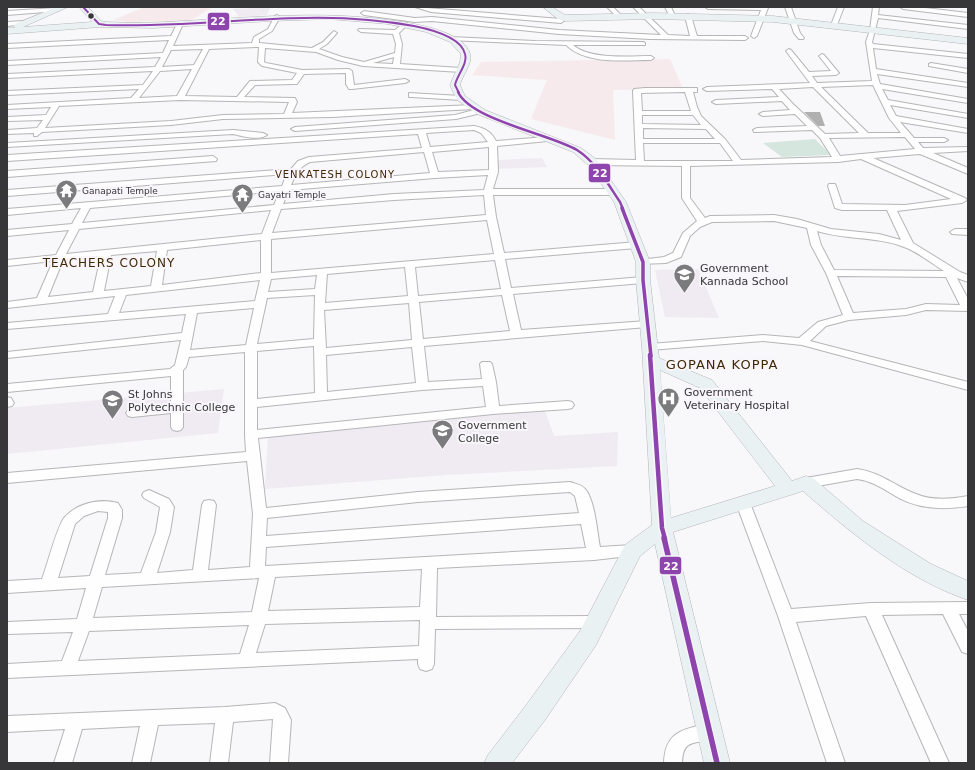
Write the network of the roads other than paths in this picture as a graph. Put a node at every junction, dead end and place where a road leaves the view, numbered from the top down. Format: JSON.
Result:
{"nodes":[{"id":1,"x":83,"y":7,"type":"edge"},
{"id":2,"x":418,"y":7,"type":"edge"},
{"id":3,"x":547,"y":7,"type":"edge"},
{"id":4,"x":610,"y":7,"type":"edge"},
{"id":5,"x":636,"y":7,"type":"edge"},
{"id":6,"x":668,"y":7,"type":"edge"},
{"id":7,"x":708,"y":7,"type":"edge"},
{"id":8,"x":788,"y":7,"type":"edge"},
{"id":9,"x":842,"y":7,"type":"edge"},
{"id":10,"x":876,"y":7,"type":"edge"},
{"id":11,"x":903,"y":7,"type":"edge"},
{"id":12,"x":765,"y":8,"type":"edge"},
{"id":13,"x":60,"y":9,"type":"edge"},
{"id":14,"x":7,"y":14,"type":"edge"},
{"id":15,"x":968,"y":14,"type":"edge"},
{"id":16,"x":645,"y":16,"type":"junction"},
{"id":17,"x":672,"y":16,"type":"junction"},
{"id":18,"x":688,"y":16,"type":"junction"},
{"id":19,"x":874,"y":16,"type":"junction"},
{"id":20,"x":277,"y":17,"type":"junction"},
{"id":21,"x":364,"y":17,"type":"edge"},
{"id":22,"x":620,"y":17,"type":"junction"},
{"id":23,"x":762,"y":19,"type":"junction"},
{"id":24,"x":563,"y":20,"type":"junction"},
{"id":25,"x":793,"y":21,"type":"junction"},
{"id":26,"x":24,"y":23,"type":"junction"},
{"id":27,"x":7,"y":24,"type":"edge"},
{"id":28,"x":102,"y":24,"type":"junction"},
{"id":29,"x":180,"y":24,"type":"junction"},
{"id":30,"x":834,"y":25,"type":"junction"},
{"id":31,"x":968,"y":27,"type":"edge"},
{"id":32,"x":401,"y":28,"type":"junction"},
{"id":33,"x":873,"y":30,"type":"junction"},
{"id":34,"x":7,"y":31,"type":"edge"},
{"id":35,"x":559,"y":32,"type":"junction"},
{"id":36,"x":334,"y":33,"type":"dead end"},
{"id":37,"x":754,"y":36,"type":"dead end"},
{"id":38,"x":666,"y":37,"type":"junction"},
{"id":39,"x":694,"y":37,"type":"junction"},
{"id":40,"x":174,"y":38,"type":"junction"},
{"id":41,"x":745,"y":38,"type":"dead end"},
{"id":42,"x":801,"y":38,"type":"dead end"},
{"id":43,"x":450,"y":39,"type":"junction"},
{"id":44,"x":968,"y":41,"type":"edge"},
{"id":45,"x":567,"y":43,"type":"junction"},
{"id":46,"x":669,"y":45,"type":"dead end"},
{"id":47,"x":7,"y":46,"type":"edge"},
{"id":48,"x":260,"y":46,"type":"junction"},
{"id":49,"x":869,"y":46,"type":"junction"},
{"id":50,"x":207,"y":47,"type":"junction"},
{"id":51,"x":170,"y":48,"type":"junction"},
{"id":52,"x":314,"y":49,"type":"junction"},
{"id":53,"x":788,"y":51,"type":"dead end"},
{"id":54,"x":935,"y":52,"type":"junction"},
{"id":55,"x":397,"y":54,"type":"junction"},
{"id":56,"x":165,"y":55,"type":"junction"},
{"id":57,"x":822,"y":56,"type":"dead end"},
{"id":58,"x":968,"y":56,"type":"edge"},
{"id":59,"x":652,"y":58,"type":"dead end"},
{"id":60,"x":7,"y":63,"type":"edge"},
{"id":61,"x":363,"y":64,"type":"junction"},
{"id":62,"x":931,"y":65,"type":"junction"},
{"id":63,"x":396,"y":66,"type":"junction"},
{"id":64,"x":197,"y":67,"type":"junction"},
{"id":65,"x":159,"y":68,"type":"junction"},
{"id":66,"x":461,"y":70,"type":"junction"},
{"id":67,"x":873,"y":70,"type":"junction"},
{"id":68,"x":968,"y":71,"type":"edge"},
{"id":69,"x":302,"y":72,"type":"junction"},
{"id":70,"x":806,"y":74,"type":"junction"},
{"id":71,"x":7,"y":76,"type":"edge"},
{"id":72,"x":927,"y":78,"type":"junction"},
{"id":73,"x":405,"y":81,"type":"dead end"},
{"id":74,"x":877,"y":84,"type":"junction"},
{"id":75,"x":815,"y":85,"type":"junction"},
{"id":76,"x":968,"y":85,"type":"edge"},
{"id":77,"x":144,"y":87,"type":"junction"},
{"id":78,"x":774,"y":87,"type":"junction"},
{"id":79,"x":707,"y":89,"type":"dead end"},
{"id":80,"x":7,"y":93,"type":"edge"},
{"id":81,"x":412,"y":95,"type":"dead end"},
{"id":82,"x":180,"y":98,"type":"junction"},
{"id":83,"x":461,"y":98,"type":"junction"},
{"id":84,"x":147,"y":99,"type":"junction"},
{"id":85,"x":236,"y":99,"type":"junction"},
{"id":86,"x":262,"y":99,"type":"junction"},
{"id":87,"x":784,"y":99,"type":"junction"},
{"id":88,"x":133,"y":100,"type":"junction"},
{"id":89,"x":968,"y":101,"type":"edge"},
{"id":90,"x":716,"y":102,"type":"dead end"},
{"id":91,"x":886,"y":102,"type":"junction"},
{"id":92,"x":57,"y":104,"type":"junction"},
{"id":93,"x":7,"y":107,"type":"edge"},
{"id":94,"x":178,"y":107,"type":"dead end"},
{"id":95,"x":205,"y":107,"type":"dead end"},
{"id":96,"x":226,"y":107,"type":"junction"},
{"id":97,"x":477,"y":109,"type":"junction"},
{"id":98,"x":797,"y":112,"type":"junction"},
{"id":99,"x":639,"y":113,"type":"junction"},
{"id":100,"x":696,"y":113,"type":"junction"},
{"id":101,"x":763,"y":114,"type":"dead end"},
{"id":102,"x":255,"y":116,"type":"junction"},
{"id":103,"x":291,"y":116,"type":"junction"},
{"id":104,"x":968,"y":116,"type":"edge"},
{"id":105,"x":49,"y":117,"type":"junction"},
{"id":106,"x":223,"y":117,"type":"junction"},
{"id":107,"x":893,"y":118,"type":"junction"},
{"id":108,"x":7,"y":119,"type":"edge"},
{"id":109,"x":204,"y":120,"type":"junction"},
{"id":110,"x":640,"y":126,"type":"junction"},
{"id":111,"x":708,"y":126,"type":"junction"},
{"id":112,"x":814,"y":128,"type":"junction"},
{"id":113,"x":39,"y":130,"type":"junction"},
{"id":114,"x":757,"y":130,"type":"dead end"},
{"id":115,"x":297,"y":131,"type":"junction"},
{"id":116,"x":421,"y":131,"type":"junction"},
{"id":117,"x":968,"y":131,"type":"edge"},
{"id":118,"x":7,"y":132,"type":"edge"},
{"id":119,"x":204,"y":134,"type":"junction"},
{"id":120,"x":865,"y":135,"type":"junction"},
{"id":121,"x":822,"y":136,"type":"junction"},
{"id":122,"x":147,"y":137,"type":"junction"},
{"id":123,"x":911,"y":138,"type":"junction"},
{"id":124,"x":547,"y":139,"type":"junction"},
{"id":125,"x":944,"y":140,"type":"dead end"},
{"id":126,"x":640,"y":141,"type":"junction"},
{"id":127,"x":722,"y":141,"type":"junction"},
{"id":128,"x":32,"y":143,"type":"junction"},
{"id":129,"x":221,"y":144,"type":"junction"},
{"id":130,"x":493,"y":144,"type":"junction"},
{"id":131,"x":7,"y":145,"type":"edge"},
{"id":132,"x":311,"y":148,"type":"junction"},
{"id":133,"x":143,"y":150,"type":"junction"},
{"id":134,"x":427,"y":150,"type":"junction"},
{"id":135,"x":968,"y":150,"type":"edge"},
{"id":136,"x":921,"y":151,"type":"junction"},
{"id":137,"x":123,"y":152,"type":"junction"},
{"id":138,"x":861,"y":157,"type":"junction"},
{"id":139,"x":7,"y":158,"type":"edge"},
{"id":140,"x":213,"y":159,"type":"junction"},
{"id":141,"x":838,"y":159,"type":"junction"},
{"id":142,"x":592,"y":162,"type":"junction"},
{"id":143,"x":640,"y":162,"type":"junction"},
{"id":144,"x":739,"y":163,"type":"junction"},
{"id":145,"x":686,"y":164,"type":"junction"},
{"id":146,"x":118,"y":166,"type":"junction"},
{"id":147,"x":293,"y":171,"type":"junction"},
{"id":148,"x":968,"y":171,"type":"edge"},
{"id":149,"x":494,"y":172,"type":"junction"},
{"id":150,"x":7,"y":174,"type":"edge"},
{"id":151,"x":435,"y":175,"type":"junction"},
{"id":152,"x":207,"y":177,"type":"junction"},
{"id":153,"x":114,"y":184,"type":"junction"},
{"id":154,"x":832,"y":186,"type":"dead end"},
{"id":155,"x":286,"y":189,"type":"junction"},
{"id":156,"x":488,"y":192,"type":"junction"},
{"id":157,"x":613,"y":192,"type":"junction"},
{"id":158,"x":7,"y":193,"type":"edge"},
{"id":159,"x":965,"y":201,"type":"edge"},
{"id":160,"x":114,"y":203,"type":"junction"},
{"id":161,"x":87,"y":205,"type":"junction"},
{"id":162,"x":277,"y":208,"type":"junction"},
{"id":163,"x":891,"y":208,"type":"junction"},
{"id":164,"x":7,"y":212,"type":"edge"},
{"id":165,"x":491,"y":217,"type":"junction"},
{"id":166,"x":702,"y":221,"type":"junction"},
{"id":167,"x":76,"y":227,"type":"junction"},
{"id":168,"x":811,"y":227,"type":"junction"},
{"id":169,"x":955,"y":232,"type":"dead end"},
{"id":170,"x":968,"y":232,"type":"edge"},
{"id":171,"x":7,"y":234,"type":"edge"},
{"id":172,"x":266,"y":237,"type":"junction"},
{"id":173,"x":637,"y":245,"type":"junction"},
{"id":174,"x":909,"y":246,"type":"junction"},
{"id":175,"x":162,"y":248,"type":"junction"},
{"id":176,"x":107,"y":252,"type":"junction"},
{"id":177,"x":499,"y":256,"type":"junction"},
{"id":178,"x":59,"y":258,"type":"junction"},
{"id":179,"x":643,"y":262,"type":"junction"},
{"id":180,"x":7,"y":263,"type":"edge"},
{"id":181,"x":410,"y":263,"type":"junction"},
{"id":182,"x":322,"y":271,"type":"junction"},
{"id":183,"x":831,"y":274,"type":"junction"},
{"id":184,"x":953,"y":274,"type":"junction"},
{"id":185,"x":266,"y":276,"type":"junction"},
{"id":186,"x":968,"y":279,"type":"edge"},
{"id":187,"x":643,"y":280,"type":"junction"},
{"id":188,"x":156,"y":289,"type":"junction"},
{"id":189,"x":320,"y":292,"type":"junction"},
{"id":190,"x":507,"y":292,"type":"junction"},
{"id":191,"x":121,"y":293,"type":"junction"},
{"id":192,"x":98,"y":295,"type":"junction"},
{"id":193,"x":414,"y":299,"type":"junction"},
{"id":194,"x":262,"y":300,"type":"junction"},
{"id":195,"x":41,"y":302,"type":"junction"},
{"id":196,"x":7,"y":305,"type":"edge"},
{"id":197,"x":319,"y":307,"type":"junction"},
{"id":198,"x":968,"y":308,"type":"edge"},
{"id":199,"x":192,"y":310,"type":"junction"},
{"id":200,"x":112,"y":317,"type":"junction"},
{"id":201,"x":849,"y":317,"type":"junction"},
{"id":202,"x":647,"y":324,"type":"junction"},
{"id":203,"x":7,"y":326,"type":"edge"},
{"id":204,"x":516,"y":334,"type":"junction"},
{"id":205,"x":186,"y":336,"type":"junction"},
{"id":206,"x":802,"y":342,"type":"junction"},
{"id":207,"x":418,"y":343,"type":"junction"},
{"id":208,"x":319,"y":347,"type":"junction"},
{"id":209,"x":251,"y":348,"type":"junction"},
{"id":210,"x":650,"y":353,"type":"junction"},
{"id":211,"x":184,"y":354,"type":"junction"},
{"id":212,"x":7,"y":355,"type":"edge"},
{"id":213,"x":486,"y":364,"type":"dead end"},
{"id":214,"x":177,"y":370,"type":"junction"},
{"id":215,"x":490,"y":382,"type":"junction"},
{"id":216,"x":422,"y":386,"type":"junction"},
{"id":217,"x":968,"y":386,"type":"edge"},
{"id":218,"x":7,"y":388,"type":"edge"},
{"id":219,"x":321,"y":396,"type":"junction"},
{"id":220,"x":251,"y":404,"type":"junction"},
{"id":221,"x":568,"y":405,"type":"dead end"},
{"id":222,"x":177,"y":408,"type":"junction"},
{"id":223,"x":493,"y":410,"type":"junction"},
{"id":224,"x":132,"y":413,"type":"dead end"},
{"id":225,"x":177,"y":427,"type":"dead end"},
{"id":226,"x":251,"y":435,"type":"junction"},
{"id":227,"x":253,"y":456,"type":"junction"},
{"id":228,"x":7,"y":478,"type":"edge"},
{"id":229,"x":796,"y":485,"type":"junction"},
{"id":230,"x":149,"y":495,"type":"dead end"},
{"id":231,"x":968,"y":501,"type":"edge"},
{"id":232,"x":743,"y":504,"type":"junction"},
{"id":233,"x":209,"y":505,"type":"dead end"},
{"id":234,"x":260,"y":514,"type":"junction"},
{"id":235,"x":587,"y":518,"type":"junction"},
{"id":236,"x":662,"y":528,"type":"junction"},
{"id":237,"x":259,"y":542,"type":"junction"},
{"id":238,"x":632,"y":552,"type":"junction"},
{"id":239,"x":594,"y":554,"type":"junction"},
{"id":240,"x":430,"y":564,"type":"junction"},
{"id":241,"x":263,"y":573,"type":"junction"},
{"id":242,"x":200,"y":577,"type":"junction"},
{"id":243,"x":147,"y":580,"type":"junction"},
{"id":244,"x":96,"y":582,"type":"junction"},
{"id":245,"x":48,"y":585,"type":"junction"},
{"id":246,"x":7,"y":587,"type":"edge"},
{"id":247,"x":968,"y":591,"type":"edge"},
{"id":248,"x":948,"y":608,"type":"junction"},
{"id":249,"x":968,"y":608,"type":"edge"},
{"id":250,"x":871,"y":609,"type":"junction"},
{"id":251,"x":786,"y":616,"type":"junction"},
{"id":252,"x":259,"y":618,"type":"junction"},
{"id":253,"x":427,"y":618,"type":"junction"},
{"id":254,"x":596,"y":622,"type":"junction"},
{"id":255,"x":83,"y":625,"type":"junction"},
{"id":256,"x":7,"y":628,"type":"edge"},
{"id":257,"x":968,"y":647,"type":"edge"},
{"id":258,"x":246,"y":660,"type":"junction"},
{"id":259,"x":67,"y":669,"type":"junction"},
{"id":260,"x":7,"y":671,"type":"edge"},
{"id":261,"x":225,"y":715,"type":"junction"},
{"id":262,"x":151,"y":718,"type":"junction"},
{"id":263,"x":76,"y":721,"type":"junction"},
{"id":264,"x":7,"y":724,"type":"edge"},
{"id":265,"x":709,"y":732,"type":"junction"},
{"id":266,"x":63,"y":763,"type":"edge"},
{"id":267,"x":141,"y":763,"type":"edge"},
{"id":268,"x":219,"y":763,"type":"edge"},
{"id":269,"x":279,"y":763,"type":"edge"},
{"id":270,"x":497,"y":763,"type":"edge"},
{"id":271,"x":673,"y":763,"type":"edge"},
{"id":272,"x":717,"y":763,"type":"edge"},
{"id":273,"x":836,"y":763,"type":"edge"},
{"id":274,"x":940,"y":763,"type":"edge"}],
"edges":[{"from":1,"to":28,"type":"main road"},
{"from":2,"to":24,"type":"street"},
{"from":3,"to":24,"type":"main road"},
{"from":4,"to":22,"type":"street"},
{"from":5,"to":16,"type":"street"},
{"from":6,"to":17,"type":"street"},
{"from":7,"to":12,"type":"street"},
{"from":8,"to":25,"type":"street"},
{"from":9,"to":30,"type":"street"},
{"from":10,"to":19,"type":"street"},
{"from":11,"to":15,"type":"street"},
{"from":12,"to":23,"type":"street"},
{"from":13,"to":14,"type":"street"},
{"from":13,"to":26,"type":"main road"},
{"from":16,"to":17,"type":"main road"},
{"from":16,"to":22,"type":"main road"},
{"from":16,"to":38,"type":"street"},
{"from":17,"to":18,"type":"main road"},
{"from":18,"to":23,"type":"main road"},
{"from":18,"to":39,"type":"street"},
{"from":19,"to":31,"type":"street"},
{"from":19,"to":33,"type":"street"},
{"from":20,"to":21,"type":"main road"},
{"from":20,"to":29,"type":"main road"},
{"from":20,"to":48,"type":"street"},
{"from":21,"to":32,"type":"main road"},
{"from":21,"to":35,"type":"street"},
{"from":22,"to":24,"type":"main road"},
{"from":23,"to":25,"type":"main road"},
{"from":23,"to":37,"type":"street"},
{"from":24,"to":35,"type":"street"},
{"from":25,"to":30,"type":"main road"},
{"from":25,"to":42,"type":"street"},
{"from":26,"to":27,"type":"street"},
{"from":26,"to":34,"type":"main road"},
{"from":28,"to":29,"type":"main road"},
{"from":28,"to":34,"type":"main road"},
{"from":29,"to":40,"type":"street"},
{"from":30,"to":33,"type":"main road"},
{"from":32,"to":43,"type":"main road"},
{"from":32,"to":55,"type":"street"},
{"from":33,"to":44,"type":"main road"},
{"from":33,"to":49,"type":"street"},
{"from":35,"to":38,"type":"street"},
{"from":35,"to":45,"type":"street"},
{"from":36,"to":52,"type":"street"},
{"from":38,"to":39,"type":"street"},
{"from":39,"to":41,"type":"street"},
{"from":40,"to":47,"type":"street"},
{"from":40,"to":51,"type":"street"},
{"from":43,"to":45,"type":"street"},
{"from":43,"to":66,"type":"main road"},
{"from":45,"to":46,"type":"street"},
{"from":45,"to":59,"type":"street"},
{"from":48,"to":50,"type":"street"},
{"from":48,"to":52,"type":"street"},
{"from":48,"to":69,"type":"street"},
{"from":49,"to":54,"type":"street"},
{"from":49,"to":67,"type":"street"},
{"from":50,"to":51,"type":"street"},
{"from":50,"to":64,"type":"street"},
{"from":51,"to":56,"type":"street"},
{"from":52,"to":61,"type":"street"},
{"from":53,"to":70,"type":"street"},
{"from":54,"to":58,"type":"street"},
{"from":54,"to":62,"type":"street"},
{"from":55,"to":61,"type":"street"},
{"from":55,"to":63,"type":"street"},
{"from":56,"to":60,"type":"street"},
{"from":56,"to":65,"type":"street"},
{"from":57,"to":70,"type":"street"},
{"from":61,"to":63,"type":"street"},
{"from":62,"to":68,"type":"street"},
{"from":62,"to":72,"type":"street"},
{"from":63,"to":66,"type":"street"},
{"from":64,"to":65,"type":"street"},
{"from":64,"to":82,"type":"street"},
{"from":65,"to":71,"type":"street"},
{"from":65,"to":77,"type":"street"},
{"from":66,"to":83,"type":"main road"},
{"from":67,"to":72,"type":"street"},
{"from":67,"to":74,"type":"street"},
{"from":69,"to":73,"type":"street"},
{"from":69,"to":85,"type":"street"},
{"from":70,"to":75,"type":"street"},
{"from":72,"to":76,"type":"street"},
{"from":74,"to":75,"type":"street"},
{"from":74,"to":89,"type":"street"},
{"from":74,"to":91,"type":"street"},
{"from":75,"to":78,"type":"street"},
{"from":75,"to":120,"type":"street"},
{"from":77,"to":80,"type":"street"},
{"from":77,"to":88,"type":"street"},
{"from":78,"to":79,"type":"street"},
{"from":78,"to":87,"type":"street"},
{"from":81,"to":83,"type":"street"},
{"from":82,"to":84,"type":"street"},
{"from":82,"to":85,"type":"street"},
{"from":83,"to":97,"type":"main road"},
{"from":84,"to":88,"type":"street"},
{"from":84,"to":94,"type":"street"},
{"from":85,"to":86,"type":"street"},
{"from":85,"to":96,"type":"street"},
{"from":86,"to":102,"type":"street"},
{"from":86,"to":103,"type":"street"},
{"from":87,"to":90,"type":"street"},
{"from":87,"to":98,"type":"street"},
{"from":88,"to":92,"type":"street"},
{"from":91,"to":104,"type":"street"},
{"from":91,"to":107,"type":"street"},
{"from":92,"to":93,"type":"street"},
{"from":92,"to":105,"type":"street"},
{"from":95,"to":96,"type":"street"},
{"from":96,"to":106,"type":"street"},
{"from":97,"to":103,"type":"street"},
{"from":97,"to":115,"type":"street"},
{"from":97,"to":124,"type":"main road"},
{"from":98,"to":101,"type":"street"},
{"from":98,"to":112,"type":"street"},
{"from":99,"to":100,"type":"street"},
{"from":99,"to":100,"type":"street"},
{"from":99,"to":110,"type":"street"},
{"from":100,"to":111,"type":"street"},
{"from":102,"to":103,"type":"street"},
{"from":102,"to":106,"type":"street"},
{"from":103,"to":115,"type":"street"},
{"from":105,"to":108,"type":"street"},
{"from":105,"to":113,"type":"street"},
{"from":106,"to":109,"type":"street"},
{"from":107,"to":117,"type":"street"},
{"from":107,"to":123,"type":"street"},
{"from":109,"to":113,"type":"street"},
{"from":109,"to":119,"type":"street"},
{"from":110,"to":111,"type":"street"},
{"from":110,"to":126,"type":"street"},
{"from":111,"to":127,"type":"street"},
{"from":112,"to":114,"type":"street"},
{"from":112,"to":121,"type":"street"},
{"from":113,"to":118,"type":"street"},
{"from":113,"to":128,"type":"street"},
{"from":115,"to":119,"type":"street"},
{"from":115,"to":132,"type":"street"},
{"from":116,"to":130,"type":"street"},
{"from":116,"to":132,"type":"street"},
{"from":116,"to":134,"type":"street"},
{"from":119,"to":122,"type":"street"},
{"from":120,"to":121,"type":"street"},
{"from":120,"to":123,"type":"street"},
{"from":121,"to":141,"type":"street"},
{"from":122,"to":128,"type":"street"},
{"from":122,"to":133,"type":"street"},
{"from":123,"to":125,"type":"street"},
{"from":123,"to":136,"type":"street"},
{"from":124,"to":130,"type":"street"},
{"from":124,"to":142,"type":"main road"},
{"from":126,"to":127,"type":"street"},
{"from":126,"to":143,"type":"street"},
{"from":127,"to":144,"type":"street"},
{"from":128,"to":131,"type":"street"},
{"from":129,"to":132,"type":"street"},
{"from":129,"to":133,"type":"street"},
{"from":129,"to":140,"type":"street"},
{"from":130,"to":134,"type":"street"},
{"from":130,"to":149,"type":"street"},
{"from":132,"to":134,"type":"street"},
{"from":132,"to":147,"type":"street"},
{"from":133,"to":137,"type":"street"},
{"from":134,"to":151,"type":"street"},
{"from":135,"to":136,"type":"street"},
{"from":136,"to":138,"type":"street"},
{"from":136,"to":148,"type":"street"},
{"from":137,"to":139,"type":"street"},
{"from":137,"to":146,"type":"street"},
{"from":138,"to":141,"type":"street"},
{"from":138,"to":159,"type":"street"},
{"from":140,"to":146,"type":"street"},
{"from":140,"to":152,"type":"street"},
{"from":141,"to":144,"type":"street"},
{"from":142,"to":143,"type":"street"},
{"from":142,"to":157,"type":"main road"},
{"from":143,"to":145,"type":"street"},
{"from":144,"to":145,"type":"street"},
{"from":145,"to":166,"type":"street"},
{"from":146,"to":150,"type":"street"},
{"from":146,"to":153,"type":"street"},
{"from":147,"to":152,"type":"street"},
{"from":147,"to":155,"type":"street"},
{"from":149,"to":151,"type":"street"},
{"from":149,"to":156,"type":"street"},
{"from":151,"to":155,"type":"street"},
{"from":152,"to":153,"type":"street"},
{"from":153,"to":158,"type":"street"},
{"from":153,"to":160,"type":"street"},
{"from":154,"to":163,"type":"street"},
{"from":155,"to":160,"type":"street"},
{"from":155,"to":162,"type":"street"},
{"from":156,"to":157,"type":"street"},
{"from":156,"to":162,"type":"street"},
{"from":156,"to":165,"type":"street"},
{"from":157,"to":173,"type":"main road"},
{"from":159,"to":163,"type":"street"},
{"from":160,"to":161,"type":"street"},
{"from":161,"to":164,"type":"street"},
{"from":161,"to":167,"type":"street"},
{"from":162,"to":167,"type":"street"},
{"from":162,"to":172,"type":"street"},
{"from":163,"to":174,"type":"street"},
{"from":165,"to":172,"type":"street"},
{"from":165,"to":177,"type":"street"},
{"from":166,"to":168,"type":"street"},
{"from":166,"to":179,"type":"street"},
{"from":167,"to":171,"type":"street"},
{"from":167,"to":178,"type":"street"},
{"from":168,"to":174,"type":"street"},
{"from":168,"to":183,"type":"street"},
{"from":169,"to":170,"type":"street"},
{"from":172,"to":175,"type":"street"},
{"from":172,"to":185,"type":"street"},
{"from":173,"to":177,"type":"street"},
{"from":173,"to":179,"type":"main road"},
{"from":174,"to":184,"type":"street"},
{"from":175,"to":176,"type":"street"},
{"from":175,"to":188,"type":"street"},
{"from":176,"to":178,"type":"street"},
{"from":176,"to":192,"type":"street"},
{"from":177,"to":181,"type":"street"},
{"from":177,"to":190,"type":"street"},
{"from":178,"to":180,"type":"street"},
{"from":178,"to":195,"type":"street"},
{"from":179,"to":187,"type":"main road"},
{"from":181,"to":182,"type":"street"},
{"from":181,"to":193,"type":"street"},
{"from":182,"to":185,"type":"street"},
{"from":182,"to":189,"type":"street"},
{"from":183,"to":184,"type":"street"},
{"from":183,"to":201,"type":"street"},
{"from":184,"to":186,"type":"street"},
{"from":184,"to":198,"type":"street"},
{"from":185,"to":188,"type":"street"},
{"from":185,"to":194,"type":"street"},
{"from":187,"to":190,"type":"street"},
{"from":187,"to":202,"type":"main road"},
{"from":188,"to":191,"type":"street"},
{"from":189,"to":194,"type":"street"},
{"from":189,"to":197,"type":"street"},
{"from":190,"to":193,"type":"street"},
{"from":190,"to":204,"type":"street"},
{"from":191,"to":192,"type":"street"},
{"from":191,"to":200,"type":"street"},
{"from":192,"to":195,"type":"street"},
{"from":193,"to":197,"type":"street"},
{"from":193,"to":207,"type":"street"},
{"from":194,"to":199,"type":"street"},
{"from":194,"to":209,"type":"street"},
{"from":195,"to":196,"type":"street"},
{"from":197,"to":208,"type":"street"},
{"from":198,"to":201,"type":"street"},
{"from":199,"to":200,"type":"street"},
{"from":199,"to":205,"type":"street"},
{"from":200,"to":203,"type":"street"},
{"from":201,"to":206,"type":"street"},
{"from":202,"to":204,"type":"street"},
{"from":202,"to":210,"type":"main road"},
{"from":204,"to":207,"type":"street"},
{"from":205,"to":211,"type":"street"},
{"from":205,"to":212,"type":"street"},
{"from":206,"to":210,"type":"street"},
{"from":206,"to":217,"type":"street"},
{"from":207,"to":208,"type":"street"},
{"from":207,"to":216,"type":"street"},
{"from":208,"to":209,"type":"street"},
{"from":208,"to":219,"type":"street"},
{"from":209,"to":211,"type":"street"},
{"from":209,"to":220,"type":"street"},
{"from":210,"to":229,"type":"main road"},
{"from":210,"to":236,"type":"main road"},
{"from":211,"to":214,"type":"street"},
{"from":213,"to":215,"type":"street"},
{"from":214,"to":218,"type":"street"},
{"from":214,"to":222,"type":"street"},
{"from":215,"to":216,"type":"street"},
{"from":215,"to":223,"type":"street"},
{"from":216,"to":219,"type":"street"},
{"from":219,"to":220,"type":"street"},
{"from":220,"to":226,"type":"street"},
{"from":221,"to":223,"type":"street"},
{"from":222,"to":224,"type":"street"},
{"from":222,"to":225,"type":"street"},
{"from":223,"to":226,"type":"street"},
{"from":226,"to":227,"type":"street"},
{"from":227,"to":228,"type":"street"},
{"from":227,"to":234,"type":"street"},
{"from":229,"to":231,"type":"street"},
{"from":229,"to":232,"type":"main road"},
{"from":229,"to":247,"type":"main road"},
{"from":230,"to":243,"type":"street"},
{"from":232,"to":236,"type":"main road"},
{"from":232,"to":251,"type":"street"},
{"from":233,"to":242,"type":"street"},
{"from":234,"to":235,"type":"street"},
{"from":234,"to":237,"type":"street"},
{"from":235,"to":237,"type":"street"},
{"from":235,"to":239,"type":"street"},
{"from":236,"to":238,"type":"main road"},
{"from":236,"to":265,"type":"main road"},
{"from":237,"to":241,"type":"street"},
{"from":238,"to":239,"type":"street"},
{"from":238,"to":254,"type":"main road"},
{"from":239,"to":240,"type":"street"},
{"from":240,"to":241,"type":"street"},
{"from":240,"to":253,"type":"street"},
{"from":241,"to":242,"type":"street"},
{"from":241,"to":252,"type":"street"},
{"from":242,"to":243,"type":"street"},
{"from":243,"to":244,"type":"street"},
{"from":244,"to":245,"type":"street"},
{"from":244,"to":245,"type":"street"},
{"from":244,"to":255,"type":"street"},
{"from":245,"to":246,"type":"street"},
{"from":248,"to":249,"type":"street"},
{"from":248,"to":250,"type":"street"},
{"from":248,"to":257,"type":"street"},
{"from":250,"to":251,"type":"street"},
{"from":250,"to":274,"type":"street"},
{"from":251,"to":273,"type":"street"},
{"from":252,"to":253,"type":"street"},
{"from":252,"to":255,"type":"street"},
{"from":252,"to":258,"type":"street"},
{"from":253,"to":254,"type":"street"},
{"from":253,"to":258,"type":"street"},
{"from":254,"to":270,"type":"main road"},
{"from":255,"to":256,"type":"street"},
{"from":255,"to":259,"type":"street"},
{"from":258,"to":259,"type":"street"},
{"from":259,"to":260,"type":"street"},
{"from":261,"to":262,"type":"street"},
{"from":261,"to":268,"type":"street"},
{"from":261,"to":269,"type":"street"},
{"from":262,"to":263,"type":"street"},
{"from":262,"to":267,"type":"street"},
{"from":263,"to":264,"type":"street"},
{"from":263,"to":266,"type":"street"},
{"from":265,"to":271,"type":"street"},
{"from":265,"to":272,"type":"main road"}]}
